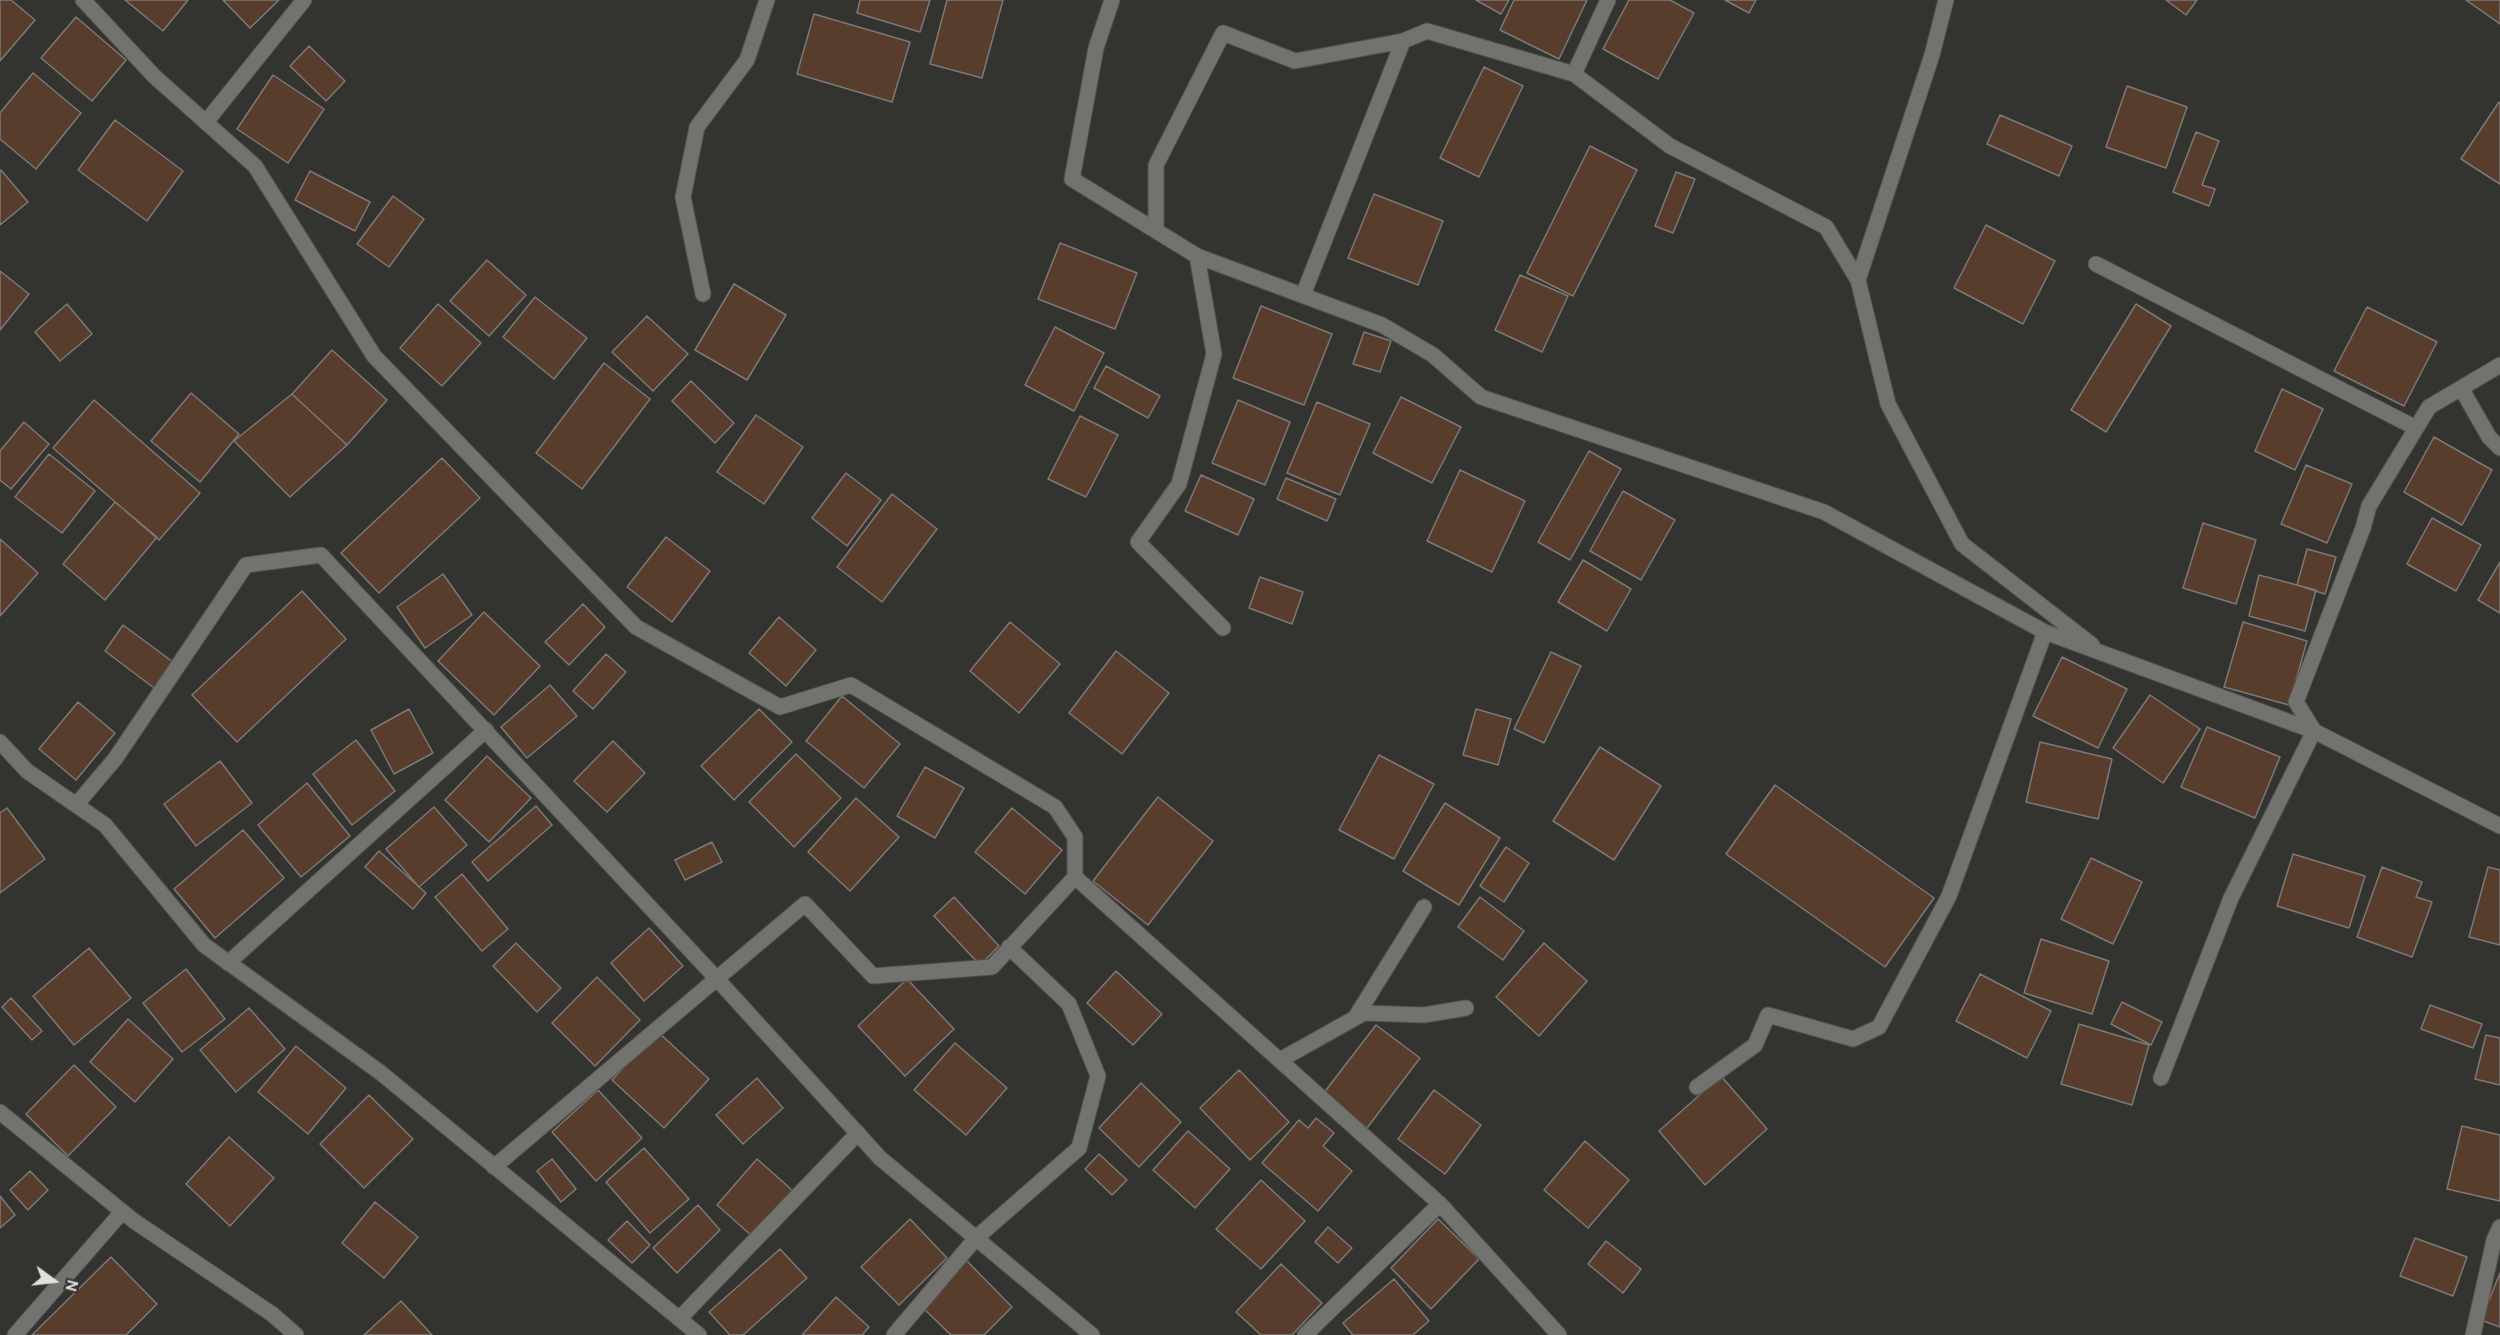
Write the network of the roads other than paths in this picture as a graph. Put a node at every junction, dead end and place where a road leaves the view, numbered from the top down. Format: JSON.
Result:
{"nodes":[{"id":1,"x":83,"y":0,"type":"edge"},
{"id":2,"x":304,"y":0,"type":"edge"},
{"id":3,"x":766,"y":0,"type":"edge"},
{"id":4,"x":1112,"y":0,"type":"edge"},
{"id":5,"x":1608,"y":0,"type":"edge"},
{"id":6,"x":1946,"y":0,"type":"edge"},
{"id":7,"x":1403,"y":41,"type":"junction"},
{"id":8,"x":1574,"y":74,"type":"junction"},
{"id":9,"x":206,"y":122,"type":"junction"},
{"id":10,"x":1156,"y":231,"type":"junction"},
{"id":11,"x":1197,"y":256,"type":"junction"},
{"id":12,"x":2096,"y":264,"type":"dead end"},
{"id":13,"x":1858,"y":280,"type":"junction"},
{"id":14,"x":703,"y":294,"type":"dead end"},
{"id":15,"x":1303,"y":295,"type":"junction"},
{"id":16,"x":2500,"y":364,"type":"edge"},
{"id":17,"x":2461,"y":388,"type":"junction"},
{"id":18,"x":2416,"y":428,"type":"junction"},
{"id":19,"x":2500,"y":447,"type":"edge"},
{"id":20,"x":1223,"y":628,"type":"dead end"},
{"id":21,"x":2045,"y":632,"type":"junction"},
{"id":22,"x":2103,"y":653,"type":"junction"},
{"id":23,"x":486,"y":730,"type":"junction"},
{"id":24,"x":2314,"y":731,"type":"junction"},
{"id":25,"x":0,"y":742,"type":"edge"},
{"id":26,"x":76,"y":805,"type":"junction"},
{"id":27,"x":2500,"y":826,"type":"edge"},
{"id":28,"x":1075,"y":877,"type":"junction"},
{"id":29,"x":1424,"y":907,"type":"dead end"},
{"id":30,"x":1009,"y":947,"type":"junction"},
{"id":31,"x":228,"y":963,"type":"junction"},
{"id":32,"x":717,"y":979,"type":"junction"},
{"id":33,"x":1466,"y":1008,"type":"dead end"},
{"id":34,"x":1355,"y":1018,"type":"junction"},
{"id":35,"x":1280,"y":1060,"type":"junction"},
{"id":36,"x":2161,"y":1078,"type":"dead end"},
{"id":37,"x":1697,"y":1087,"type":"dead end"},
{"id":38,"x":0,"y":1112,"type":"edge"},
{"id":39,"x":858,"y":1133,"type":"junction"},
{"id":40,"x":494,"y":1167,"type":"junction"},
{"id":41,"x":1440,"y":1204,"type":"junction"},
{"id":42,"x":122,"y":1212,"type":"junction"},
{"id":43,"x":2500,"y":1227,"type":"edge"},
{"id":44,"x":976,"y":1238,"type":"junction"},
{"id":45,"x":680,"y":1319,"type":"junction"},
{"id":46,"x":15,"y":1335,"type":"edge"},
{"id":47,"x":296,"y":1335,"type":"edge"},
{"id":48,"x":699,"y":1335,"type":"edge"},
{"id":49,"x":894,"y":1335,"type":"edge"},
{"id":50,"x":1092,"y":1335,"type":"edge"},
{"id":51,"x":1305,"y":1335,"type":"edge"},
{"id":52,"x":1559,"y":1335,"type":"edge"},
{"id":53,"x":2473,"y":1335,"type":"edge"}],
"edges":[{"from":1,"to":9,"type":"street"},
{"from":2,"to":9,"type":"street"},
{"from":3,"to":14,"type":"street"},
{"from":4,"to":10,"type":"street"},
{"from":5,"to":8,"type":"street"},
{"from":6,"to":13,"type":"street"},
{"from":7,"to":8,"type":"street"},
{"from":7,"to":10,"type":"street"},
{"from":7,"to":15,"type":"street"},
{"from":8,"to":13,"type":"street"},
{"from":9,"to":28,"type":"street"},
{"from":10,"to":11,"type":"street"},
{"from":11,"to":15,"type":"street"},
{"from":11,"to":20,"type":"street"},
{"from":12,"to":18,"type":"street"},
{"from":13,"to":22,"type":"street"},
{"from":15,"to":21,"type":"street"},
{"from":16,"to":17,"type":"street"},
{"from":17,"to":18,"type":"street"},
{"from":17,"to":19,"type":"street"},
{"from":18,"to":24,"type":"street"},
{"from":21,"to":22,"type":"street"},
{"from":21,"to":37,"type":"street"},
{"from":22,"to":24,"type":"street"},
{"from":23,"to":26,"type":"street"},
{"from":23,"to":31,"type":"street"},
{"from":23,"to":32,"type":"street"},
{"from":24,"to":27,"type":"street"},
{"from":24,"to":36,"type":"street"},
{"from":25,"to":26,"type":"street"},
{"from":26,"to":31,"type":"street"},
{"from":28,"to":30,"type":"street"},
{"from":28,"to":35,"type":"street"},
{"from":29,"to":34,"type":"street"},
{"from":30,"to":32,"type":"street"},
{"from":30,"to":44,"type":"street"},
{"from":31,"to":40,"type":"street"},
{"from":32,"to":39,"type":"street"},
{"from":32,"to":40,"type":"street"},
{"from":33,"to":34,"type":"street"},
{"from":34,"to":35,"type":"street"},
{"from":35,"to":41,"type":"street"},
{"from":38,"to":42,"type":"street"},
{"from":39,"to":44,"type":"street"},
{"from":39,"to":45,"type":"street"},
{"from":40,"to":45,"type":"street"},
{"from":41,"to":51,"type":"street"},
{"from":41,"to":52,"type":"street"},
{"from":42,"to":46,"type":"street"},
{"from":42,"to":47,"type":"street"},
{"from":43,"to":53,"type":"street"},
{"from":44,"to":49,"type":"street"},
{"from":44,"to":50,"type":"street"},
{"from":45,"to":48,"type":"street"}]}
